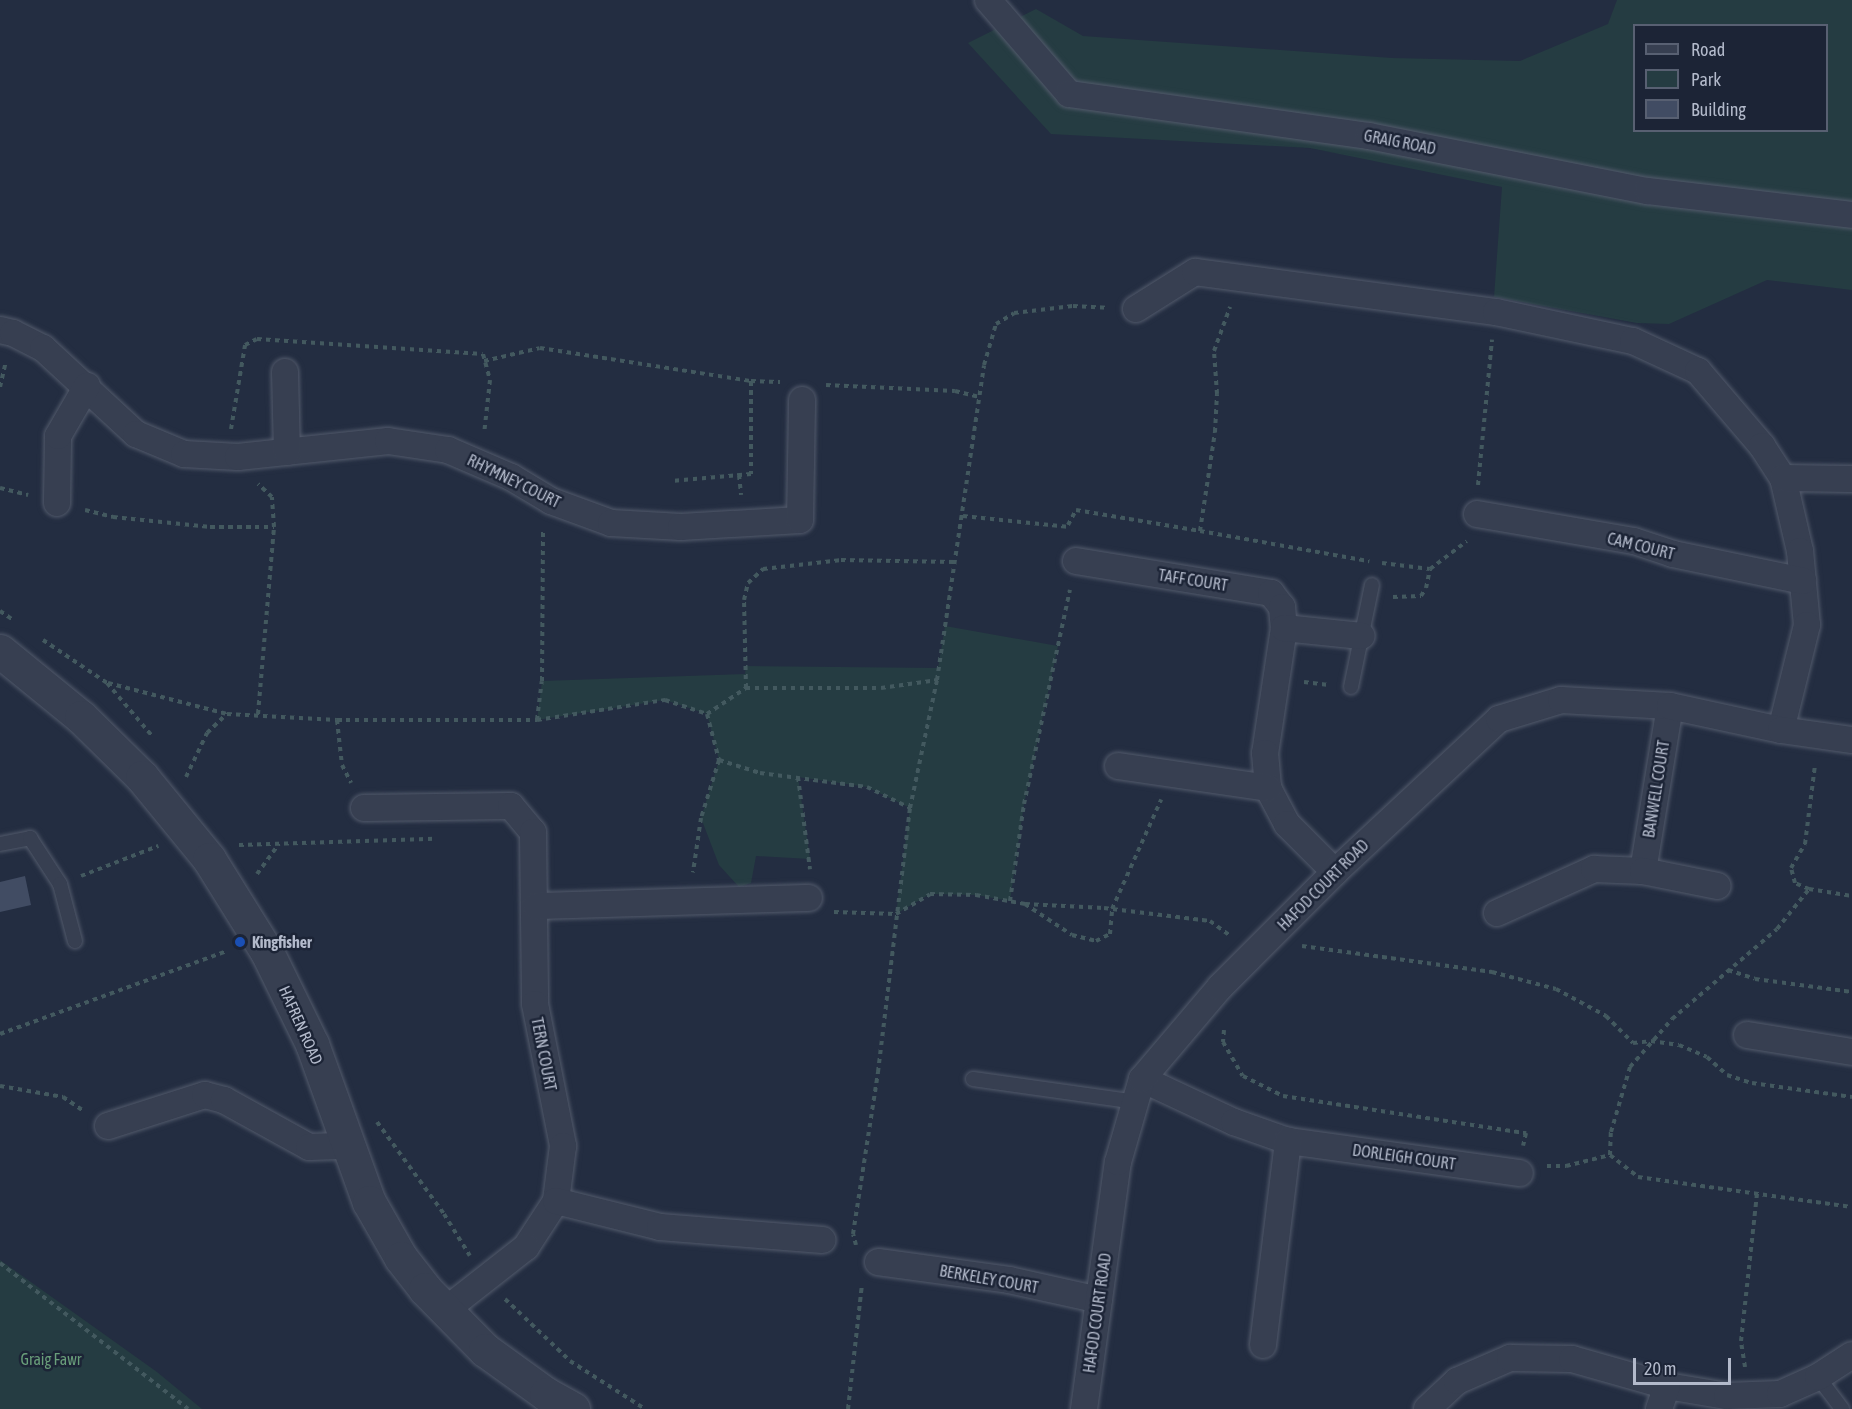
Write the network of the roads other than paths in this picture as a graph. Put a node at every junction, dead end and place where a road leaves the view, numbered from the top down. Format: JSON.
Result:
{"nodes":[{"id":1,"x":988,"y":0,"type":"edge"},
{"id":2,"x":1852,"y":216,"type":"edge"},
{"id":3,"x":1136,"y":309,"type":"road end"},
{"id":4,"x":0,"y":330,"type":"edge"},
{"id":5,"x":285,"y":372,"type":"dead end"},
{"id":6,"x":87,"y":386,"type":"junction"},
{"id":7,"x":802,"y":389,"type":"road end"},
{"id":8,"x":287,"y":452,"type":"junction"},
{"id":9,"x":1784,"y":478,"type":"junction"},
{"id":10,"x":1852,"y":479,"type":"edge"},
{"id":11,"x":57,"y":503,"type":"road end"},
{"id":12,"x":1477,"y":514,"type":"road end"},
{"id":13,"x":1076,"y":561,"type":"road end"},
{"id":14,"x":1803,"y":581,"type":"junction"},
{"id":15,"x":1370,"y":591,"type":"road end"},
{"id":16,"x":1284,"y":628,"type":"junction"},
{"id":17,"x":1362,"y":636,"type":"junction"},
{"id":18,"x":3,"y":660,"type":"edge"},
{"id":19,"x":1351,"y":687,"type":"road end"},
{"id":20,"x":1670,"y":706,"type":"junction"},
{"id":21,"x":1781,"y":730,"type":"junction"},
{"id":22,"x":1852,"y":740,"type":"edge"},
{"id":23,"x":1118,"y":766,"type":"dead end"},
{"id":24,"x":1268,"y":788,"type":"junction"},
{"id":25,"x":364,"y":808,"type":"dead end"},
{"id":26,"x":0,"y":844,"type":"edge"},
{"id":27,"x":1335,"y":872,"type":"junction"},
{"id":28,"x":1643,"y":872,"type":"junction"},
{"id":29,"x":1718,"y":886,"type":"dead end"},
{"id":30,"x":809,"y":898,"type":"road end"},
{"id":31,"x":536,"y":906,"type":"junction"},
{"id":32,"x":1497,"y":914,"type":"dead end"},
{"id":33,"x":75,"y":941,"type":"dead end"},
{"id":34,"x":1747,"y":1035,"type":"dead end"},
{"id":35,"x":1852,"y":1052,"type":"edge"},
{"id":36,"x":973,"y":1079,"type":"dead end"},
{"id":37,"x":1139,"y":1091,"type":"junction"},
{"id":38,"x":108,"y":1126,"type":"road end"},
{"id":39,"x":1288,"y":1142,"type":"junction"},
{"id":40,"x":347,"y":1146,"type":"junction"},
{"id":41,"x":1528,"y":1165,"type":"road end"},
{"id":42,"x":556,"y":1201,"type":"junction"},
{"id":43,"x":822,"y":1240,"type":"dead end"},
{"id":44,"x":870,"y":1269,"type":"road end"},
{"id":45,"x":1099,"y":1300,"type":"junction"},
{"id":46,"x":447,"y":1309,"type":"junction"},
{"id":47,"x":1263,"y":1345,"type":"dead end"},
{"id":48,"x":1852,"y":1355,"type":"edge"},
{"id":49,"x":1818,"y":1377,"type":"junction"},
{"id":50,"x":1663,"y":1397,"type":"edge"},
{"id":51,"x":573,"y":1409,"type":"edge"},
{"id":52,"x":1084,"y":1409,"type":"edge"},
{"id":53,"x":1426,"y":1409,"type":"edge"},
{"id":54,"x":1842,"y":1409,"type":"edge"}],
"edges":[{"from":1,"to":2,"type":"street","name":"GRAIG ROAD"},
{"from":3,"to":9,"type":"street"},
{"from":4,"to":6,"type":"street","name":"RHYMNEY COURT"},
{"from":5,"to":8,"type":"street"},
{"from":6,"to":8,"type":"street","name":"RHYMNEY COURT"},
{"from":6,"to":11,"type":"street"},
{"from":7,"to":8,"type":"street","name":"RHYMNEY COURT"},
{"from":9,"to":10,"type":"street"},
{"from":9,"to":14,"type":"street"},
{"from":12,"to":14,"type":"street","name":"CAM COURT"},
{"from":13,"to":16,"type":"street","name":"TAFF COURT"},
{"from":14,"to":21,"type":"street"},
{"from":15,"to":17,"type":"lane"},
{"from":16,"to":17,"type":"street"},
{"from":16,"to":24,"type":"street","name":"TAFF COURT"},
{"from":17,"to":19,"type":"lane"},
{"from":18,"to":40,"type":"street","name":"HAFREN ROAD"},
{"from":20,"to":21,"type":"street","name":"HAFOD COURT ROAD"},
{"from":20,"to":27,"type":"street","name":"HAFOD COURT ROAD"},
{"from":20,"to":28,"type":"street","name":"BANWELL COURT"},
{"from":21,"to":22,"type":"street","name":"HAFOD COURT ROAD"},
{"from":23,"to":24,"type":"street"},
{"from":24,"to":27,"type":"street","name":"TAFF COURT"},
{"from":25,"to":31,"type":"street","name":"TERN COURT"},
{"from":26,"to":33,"type":"lane"},
{"from":27,"to":37,"type":"street","name":"HAFOD COURT ROAD"},
{"from":28,"to":29,"type":"street"},
{"from":28,"to":32,"type":"street"},
{"from":30,"to":31,"type":"street"},
{"from":31,"to":42,"type":"street","name":"TERN COURT"},
{"from":34,"to":35,"type":"street"},
{"from":36,"to":37,"type":"lane"},
{"from":37,"to":39,"type":"street","name":"DORLEIGH COURT"},
{"from":37,"to":45,"type":"street","name":"HAFOD COURT ROAD"},
{"from":38,"to":40,"type":"street"},
{"from":39,"to":41,"type":"street","name":"DORLEIGH COURT"},
{"from":39,"to":47,"type":"street"},
{"from":40,"to":46,"type":"street","name":"HAFREN ROAD"},
{"from":42,"to":43,"type":"street"},
{"from":42,"to":46,"type":"street","name":"TERN COURT"},
{"from":44,"to":45,"type":"street","name":"BERKELEY COURT"},
{"from":45,"to":52,"type":"street","name":"HAFOD COURT ROAD"},
{"from":46,"to":51,"type":"street","name":"HAFREN ROAD"},
{"from":48,"to":49,"type":"street"},
{"from":49,"to":50,"type":"street"},
{"from":49,"to":54,"type":"lane"},
{"from":50,"to":53,"type":"street"}]}
